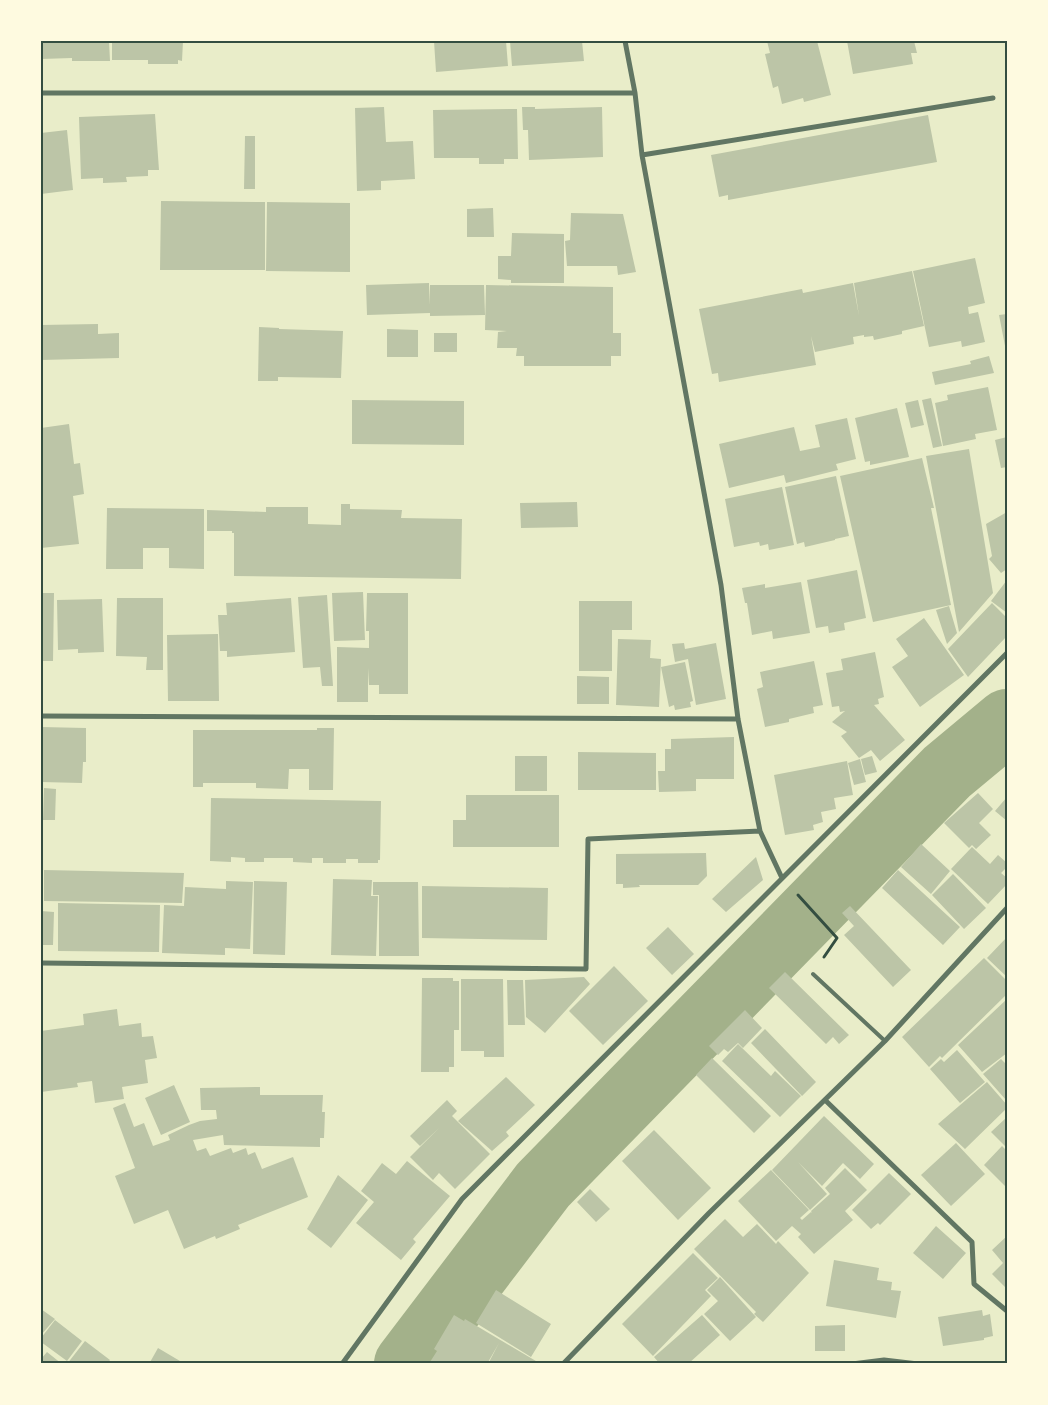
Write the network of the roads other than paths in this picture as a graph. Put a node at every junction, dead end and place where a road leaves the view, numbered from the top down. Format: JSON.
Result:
{"nodes":[{"id":1,"x":626,"y":41,"type":"edge"},
{"id":2,"x":41,"y":93,"type":"edge"},
{"id":3,"x":635,"y":93,"type":"junction"},
{"id":4,"x":993,"y":98,"type":"dead end"},
{"id":5,"x":642,"y":155,"type":"junction"},
{"id":6,"x":1007,"y":653,"type":"edge"},
{"id":7,"x":41,"y":716,"type":"edge"},
{"id":8,"x":738,"y":719,"type":"junction"},
{"id":9,"x":760,"y":831,"type":"junction"},
{"id":10,"x":782,"y":878,"type":"junction"},
{"id":11,"x":1007,"y":908,"type":"edge"},
{"id":12,"x":41,"y":963,"type":"edge"},
{"id":13,"x":813,"y":974,"type":"dead end"},
{"id":14,"x":885,"y":1041,"type":"junction"},
{"id":15,"x":825,"y":1100,"type":"junction"},
{"id":16,"x":1007,"y":1311,"type":"edge"},
{"id":17,"x":342,"y":1364,"type":"edge"},
{"id":18,"x":563,"y":1364,"type":"edge"},
{"id":19,"x":852,"y":1364,"type":"edge"},
{"id":20,"x":918,"y":1364,"type":"edge"}],
"edges":[{"from":1,"to":3,"type":"street"},
{"from":2,"to":3,"type":"street"},
{"from":3,"to":5,"type":"street"},
{"from":4,"to":5,"type":"street"},
{"from":5,"to":8,"type":"street"},
{"from":6,"to":10,"type":"street"},
{"from":7,"to":8,"type":"street"},
{"from":8,"to":9,"type":"street"},
{"from":9,"to":10,"type":"street"},
{"from":9,"to":12,"type":"street"},
{"from":10,"to":17,"type":"street"},
{"from":11,"to":14,"type":"street"},
{"from":13,"to":14,"type":"lane"},
{"from":14,"to":15,"type":"street"},
{"from":15,"to":16,"type":"street"},
{"from":15,"to":18,"type":"street"},
{"from":19,"to":20,"type":"street"}]}
